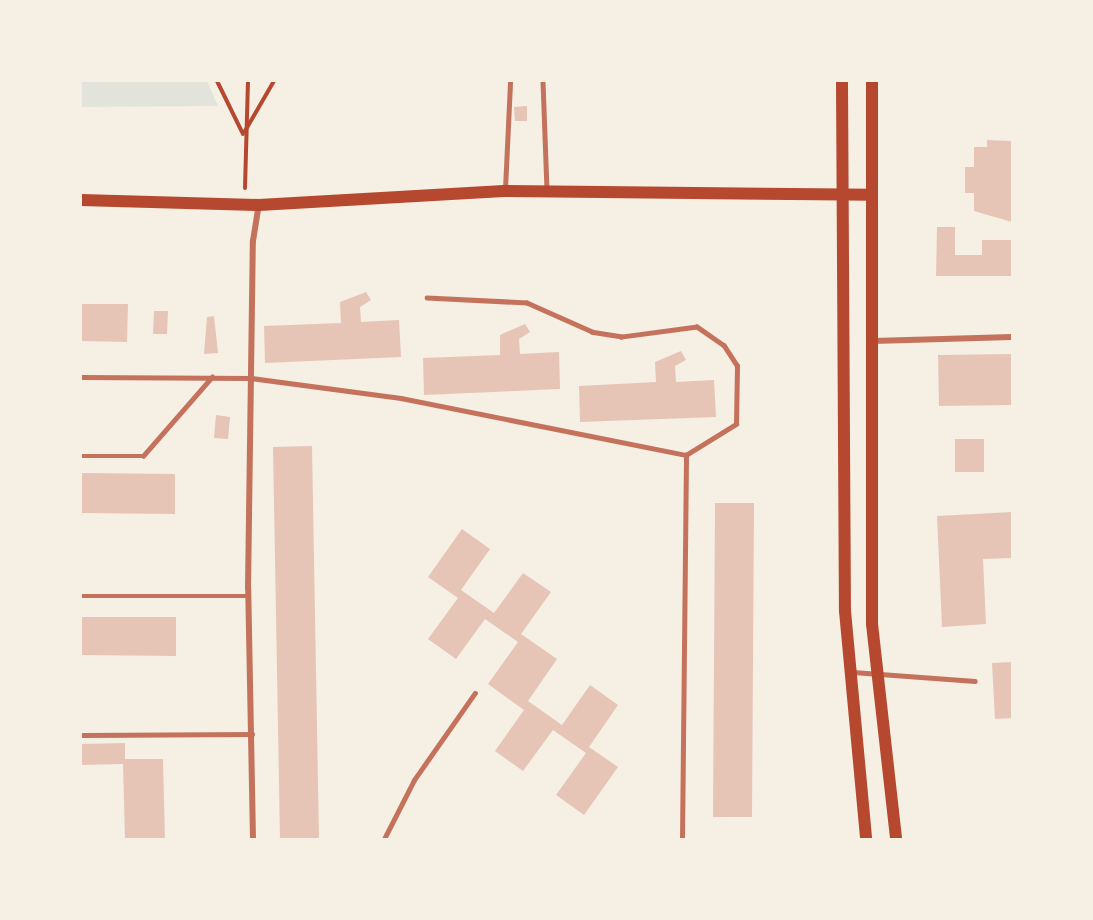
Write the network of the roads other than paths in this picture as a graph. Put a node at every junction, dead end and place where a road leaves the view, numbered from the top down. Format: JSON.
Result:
{"nodes":[{"id":1,"x":510,"y":81,"type":"edge"},
{"id":2,"x":543,"y":81,"type":"edge"},
{"id":3,"x":842,"y":81,"type":"edge"},
{"id":4,"x":872,"y":81,"type":"edge"},
{"id":5,"x":504,"y":191,"type":"junction"},
{"id":6,"x":547,"y":191,"type":"junction"},
{"id":7,"x":842,"y":195,"type":"junction"},
{"id":8,"x":872,"y":195,"type":"junction"},
{"id":9,"x":81,"y":200,"type":"edge"},
{"id":10,"x":260,"y":205,"type":"junction"},
{"id":11,"x":427,"y":298,"type":"dead end"},
{"id":12,"x":1012,"y":337,"type":"edge"},
{"id":13,"x":873,"y":341,"type":"junction"},
{"id":14,"x":81,"y":377,"type":"edge"},
{"id":15,"x":212,"y":377,"type":"junction"},
{"id":16,"x":251,"y":378,"type":"junction"},
{"id":17,"x":686,"y":455,"type":"junction"},
{"id":18,"x":81,"y":456,"type":"edge"},
{"id":19,"x":81,"y":596,"type":"edge"},
{"id":20,"x":248,"y":596,"type":"junction"},
{"id":21,"x":847,"y":672,"type":"junction"},
{"id":22,"x":874,"y":674,"type":"junction"},
{"id":23,"x":975,"y":681,"type":"dead end"},
{"id":24,"x":475,"y":693,"type":"dead end"},
{"id":25,"x":252,"y":734,"type":"junction"},
{"id":26,"x":81,"y":735,"type":"edge"},
{"id":27,"x":253,"y":839,"type":"edge"},
{"id":28,"x":384,"y":839,"type":"edge"},
{"id":29,"x":682,"y":839,"type":"edge"},
{"id":30,"x":866,"y":839,"type":"edge"},
{"id":31,"x":896,"y":839,"type":"edge"}],
"edges":[{"from":1,"to":5,"type":"lane"},
{"from":2,"to":6,"type":"lane"},
{"from":3,"to":7,"type":"main road"},
{"from":4,"to":8,"type":"main road"},
{"from":5,"to":6,"type":"main road"},
{"from":5,"to":10,"type":"main road"},
{"from":6,"to":7,"type":"main road"},
{"from":7,"to":8,"type":"main road"},
{"from":7,"to":21,"type":"main road"},
{"from":8,"to":13,"type":"main road"},
{"from":9,"to":10,"type":"main road"},
{"from":10,"to":16,"type":"street"},
{"from":11,"to":17,"type":"lane"},
{"from":12,"to":13,"type":"street"},
{"from":13,"to":22,"type":"main road"},
{"from":14,"to":15,"type":"lane"},
{"from":15,"to":16,"type":"lane"},
{"from":15,"to":18,"type":"lane"},
{"from":16,"to":17,"type":"lane"},
{"from":16,"to":20,"type":"street"},
{"from":17,"to":29,"type":"lane"},
{"from":19,"to":20,"type":"lane"},
{"from":20,"to":25,"type":"street"},
{"from":21,"to":22,"type":"lane"},
{"from":21,"to":30,"type":"main road"},
{"from":22,"to":23,"type":"lane"},
{"from":22,"to":31,"type":"main road"},
{"from":24,"to":28,"type":"lane"},
{"from":25,"to":26,"type":"lane"},
{"from":25,"to":27,"type":"street"}]}
